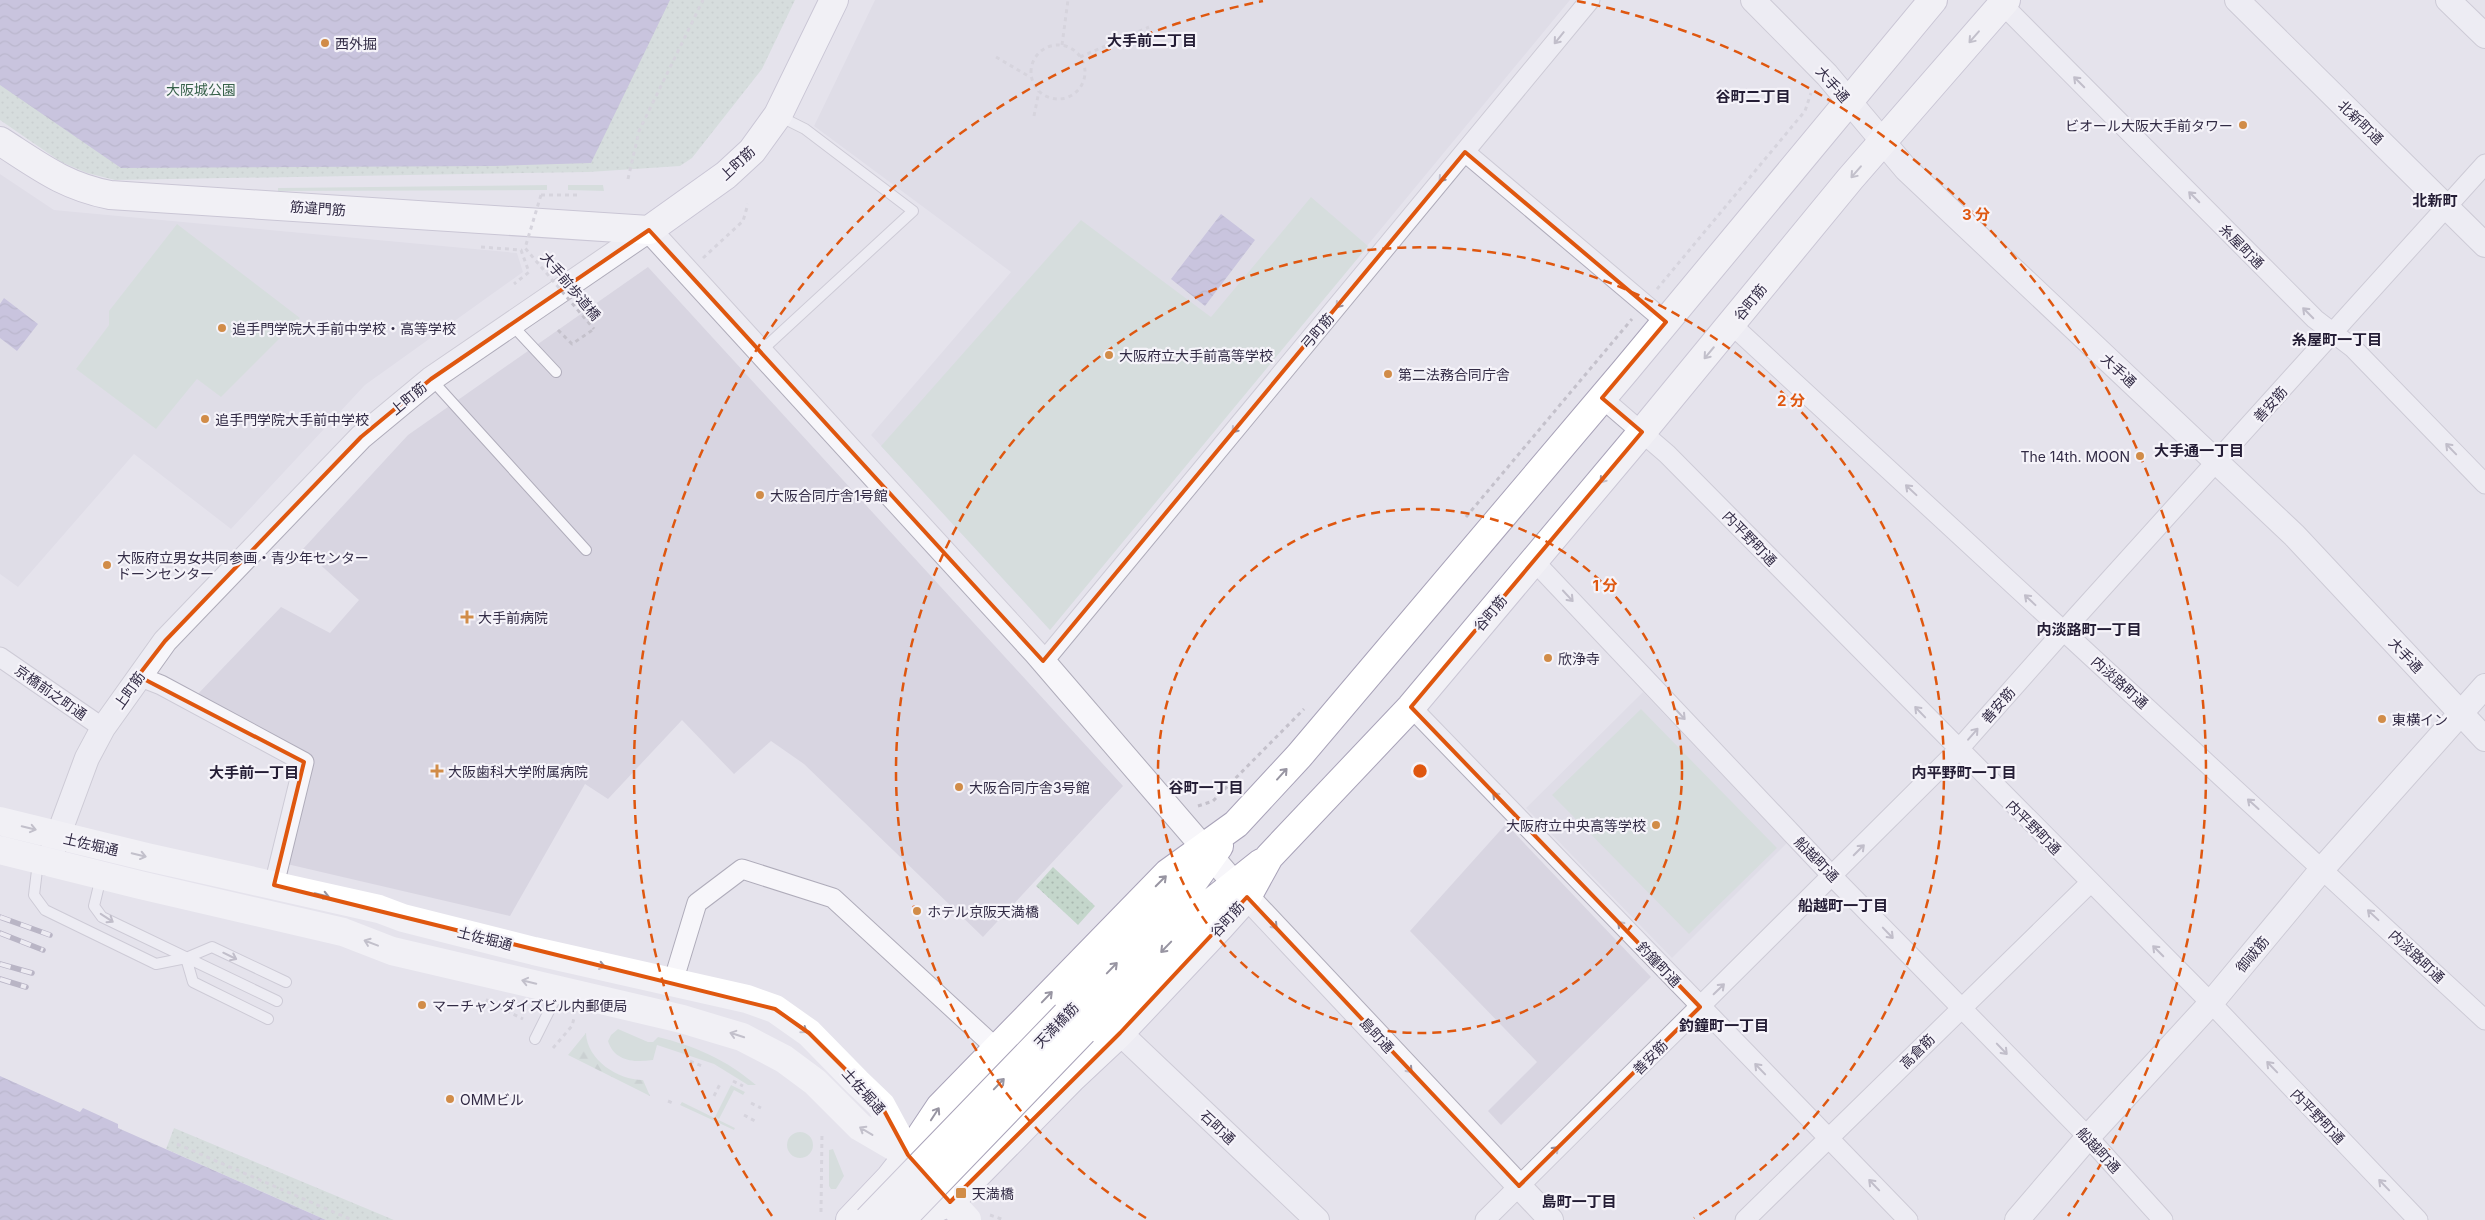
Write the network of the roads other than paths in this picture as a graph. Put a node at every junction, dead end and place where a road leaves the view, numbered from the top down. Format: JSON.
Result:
{"nodes":[{"id":1,"x":834,"y":0,"type":"edge"},
{"id":2,"x":1590,"y":0,"type":"edge"},
{"id":3,"x":1753,"y":0,"type":"edge"},
{"id":4,"x":1933,"y":0,"type":"edge"},
{"id":5,"x":2236,"y":0,"type":"edge"},
{"id":6,"x":2448,"y":0,"type":"edge"},
{"id":7,"x":2004,"y":2,"type":"edge"},
{"id":8,"x":2485,"y":36,"type":"edge"},
{"id":9,"x":1848,"y":100,"type":"junction"},
{"id":10,"x":778,"y":115,"type":"junction"},
{"id":11,"x":0,"y":141,"type":"edge"},
{"id":12,"x":1882,"y":141,"type":"junction"},
{"id":13,"x":1465,"y":152,"type":"junction"},
{"id":14,"x":2485,"y":164,"type":"edge"},
{"id":15,"x":2447,"y":206,"type":"junction"},
{"id":16,"x":649,"y":230,"type":"junction"},
{"id":17,"x":2485,"y":245,"type":"edge"},
{"id":18,"x":1666,"y":322,"type":"junction"},
{"id":19,"x":510,"y":323,"type":"junction"},
{"id":20,"x":1732,"y":325,"type":"junction"},
{"id":21,"x":2334,"y":333,"type":"junction"},
{"id":22,"x":761,"y":351,"type":"junction"},
{"id":23,"x":556,"y":372,"type":"dead end"},
{"id":24,"x":431,"y":379,"type":"junction"},
{"id":25,"x":1602,"y":398,"type":"junction"},
{"id":26,"x":1642,"y":432,"type":"junction"},
{"id":27,"x":2217,"y":462,"type":"junction"},
{"id":28,"x":2485,"y":484,"type":"edge"},
{"id":29,"x":586,"y":550,"type":"dead end"},
{"id":30,"x":1534,"y":561,"type":"junction"},
{"id":31,"x":2064,"y":631,"type":"junction"},
{"id":32,"x":0,"y":657,"type":"edge"},
{"id":33,"x":1043,"y":662,"type":"junction"},
{"id":34,"x":138,"y":676,"type":"junction"},
{"id":35,"x":2485,"y":686,"type":"edge"},
{"id":36,"x":1410,"y":708,"type":"junction"},
{"id":37,"x":2461,"y":714,"type":"junction"},
{"id":38,"x":103,"y":728,"type":"junction"},
{"id":39,"x":2485,"y":740,"type":"edge"},
{"id":40,"x":1958,"y":750,"type":"junction"},
{"id":41,"x":0,"y":821,"type":"edge"},
{"id":42,"x":57,"y":836,"type":"junction"},
{"id":43,"x":0,"y":850,"type":"edge"},
{"id":44,"x":1208,"y":852,"type":"junction"},
{"id":45,"x":1269,"y":858,"type":"joint"},
{"id":46,"x":43,"y":861,"type":"junction"},
{"id":47,"x":2323,"y":868,"type":"junction"},
{"id":48,"x":101,"y":876,"type":"junction"},
{"id":49,"x":1833,"y":877,"type":"junction"},
{"id":50,"x":2090,"y":883,"type":"junction"},
{"id":51,"x":274,"y":884,"type":"junction"},
{"id":52,"x":1241,"y":890,"type":"junction"},
{"id":53,"x":186,"y":958,"type":"junction"},
{"id":54,"x":286,"y":982,"type":"dead end"},
{"id":55,"x":673,"y":982,"type":"junction"},
{"id":56,"x":560,"y":990,"type":"junction"},
{"id":57,"x":277,"y":1001,"type":"dead end"},
{"id":58,"x":2211,"y":1003,"type":"junction"},
{"id":59,"x":1700,"y":1007,"type":"junction"},
{"id":60,"x":1961,"y":1007,"type":"junction"},
{"id":61,"x":268,"y":1019,"type":"dead end"},
{"id":62,"x":2485,"y":1020,"type":"edge"},
{"id":63,"x":1075,"y":1023,"type":"junction"},
{"id":64,"x":1120,"y":1034,"type":"junction"},
{"id":65,"x":535,"y":1039,"type":"dead end"},
{"id":66,"x":997,"y":1049,"type":"junction"},
{"id":67,"x":2088,"y":1137,"type":"junction"},
{"id":68,"x":1829,"y":1139,"type":"junction"},
{"id":69,"x":908,"y":1155,"type":"junction"},
{"id":70,"x":1519,"y":1186,"type":"junction"},
{"id":71,"x":955,"y":1214,"type":"edge"},
{"id":72,"x":850,"y":1220,"type":"edge"},
{"id":73,"x":868,"y":1220,"type":"edge"},
{"id":74,"x":901,"y":1220,"type":"edge"},
{"id":75,"x":908,"y":1220,"type":"edge"},
{"id":76,"x":1317,"y":1220,"type":"edge"},
{"id":77,"x":1485,"y":1220,"type":"edge"},
{"id":78,"x":1551,"y":1220,"type":"edge"},
{"id":79,"x":1745,"y":1220,"type":"edge"},
{"id":80,"x":1908,"y":1220,"type":"edge"},
{"id":81,"x":2017,"y":1220,"type":"edge"},
{"id":82,"x":2164,"y":1220,"type":"edge"},
{"id":83,"x":2418,"y":1220,"type":"edge"}],
"edges":[{"from":1,"to":10,"type":"main road","name":"上町筋"},
{"from":2,"to":13,"type":"street","name":"弓町筋","one_way":true},
{"from":3,"to":9,"type":"street","name":"大手通"},
{"from":4,"to":9,"type":"main road"},
{"from":5,"to":15,"type":"street","name":"北新町通"},
{"from":6,"to":8,"type":"street"},
{"from":7,"to":12,"type":"main road","name":"谷町筋","one_way":true},
{"from":21,"to":7,"type":"street","name":"糸屋町通","one_way":true},
{"from":9,"to":12,"type":"street","name":"大手通"},
{"from":9,"to":18,"type":"main road"},
{"from":10,"to":16,"type":"main road","name":"上町筋"},
{"from":10,"to":22,"type":"lane"},
{"from":11,"to":16,"type":"main road","name":"筋違門筋"},
{"from":12,"to":20,"type":"main road","name":"谷町筋","one_way":true},
{"from":12,"to":27,"type":"street","name":"大手通"},
{"from":13,"to":18,"type":"street"},
{"from":13,"to":33,"type":"street","name":"弓町筋","one_way":true},
{"from":14,"to":15,"type":"street","name":"善安筋"},
{"from":15,"to":17,"type":"street","name":"北新町通"},
{"from":15,"to":21,"type":"street","name":"善安筋"},
{"from":16,"to":19,"type":"street","name":"上町筋"},
{"from":16,"to":22,"type":"street","name":"島町通"},
{"from":18,"to":25,"type":"main road"},
{"from":19,"to":23,"type":"lane"},
{"from":19,"to":24,"type":"street","name":"上町筋"},
{"from":20,"to":26,"type":"main road","name":"谷町筋","one_way":true},
{"from":31,"to":20,"type":"street","name":"内淡路町通","one_way":true},
{"from":21,"to":27,"type":"street","name":"善安筋"},
{"from":28,"to":21,"type":"street","name":"糸屋町通","one_way":true},
{"from":22,"to":33,"type":"street","name":"島町通"},
{"from":24,"to":29,"type":"lane"},
{"from":24,"to":34,"type":"street","name":"上町筋"},
{"from":25,"to":26,"type":"street","name":"内平野町通"},
{"from":44,"to":25,"type":"main road","one_way":true},
{"from":26,"to":30,"type":"main road","name":"谷町筋","one_way":true},
{"from":40,"to":26,"type":"street","name":"内平野町通","one_way":true},
{"from":27,"to":31,"type":"street","name":"善安筋"},
{"from":27,"to":37,"type":"street","name":"大手通"},
{"from":30,"to":36,"type":"main road","name":"谷町筋"},
{"from":30,"to":49,"type":"street","name":"船越町通","one_way":true},
{"from":40,"to":31,"type":"street","name":"善安筋","one_way":true},
{"from":47,"to":31,"type":"street","name":"内淡路町通","one_way":true},
{"from":32,"to":38,"type":"street","name":"京橋前之町通"},
{"from":33,"to":44,"type":"street","name":"島町通"},
{"from":34,"to":38,"type":"street","name":"上町筋"},
{"from":34,"to":51,"type":"street"},
{"from":35,"to":37,"type":"street","name":"御祓筋"},
{"from":36,"to":45,"type":"main road","name":"谷町筋"},
{"from":59,"to":36,"type":"street","name":"釣鐘町通","one_way":true},
{"from":37,"to":39,"type":"street","name":"大手通"},
{"from":37,"to":47,"type":"street","name":"御祓筋"},
{"from":38,"to":42,"type":"street","name":"上町筋"},
{"from":49,"to":40,"type":"street","name":"善安筋","one_way":true},
{"from":40,"to":50,"type":"street","name":"内平野町通"},
{"from":41,"to":42,"type":"main road","name":"土佐堀通","one_way":true},
{"from":42,"to":46,"type":"street","name":"上町筋"},
{"from":42,"to":51,"type":"main road","name":"土佐堀通","one_way":true},
{"from":43,"to":46,"type":"main road","name":"土佐堀通"},
{"from":44,"to":52,"type":"street","name":"島町通"},
{"from":63,"to":44,"type":"main road","name":"天満橋筋","one_way":true},
{"from":66,"to":44,"type":"main road","one_way":true},
{"from":45,"to":52,"type":"main road","name":"天満橋筋"},
{"from":46,"to":48,"type":"main road","name":"土佐堀通"},
{"from":46,"to":53,"type":"lane"},
{"from":47,"to":58,"type":"street","name":"御祓筋"},
{"from":62,"to":47,"type":"street","name":"内淡路町通","one_way":true},
{"from":48,"to":53,"type":"lane","one_way":true},
{"from":56,"to":48,"type":"main road","name":"土佐堀通","one_way":true},
{"from":59,"to":49,"type":"street","name":"善安筋","one_way":true},
{"from":49,"to":60,"type":"street","name":"船越町通","one_way":true},
{"from":58,"to":50,"type":"street","name":"内平野町通","one_way":true},
{"from":50,"to":60,"type":"street","name":"高倉筋"},
{"from":51,"to":55,"type":"main road","name":"土佐堀通","one_way":true},
{"from":52,"to":63,"type":"main road","name":"天満橋筋","one_way":true},
{"from":52,"to":64,"type":"main road","name":"谷町筋"},
{"from":52,"to":70,"type":"street","name":"島町通","one_way":true},
{"from":53,"to":54,"type":"lane","one_way":true},
{"from":53,"to":57,"type":"lane"},
{"from":53,"to":61,"type":"lane"},
{"from":55,"to":66,"type":"street"},
{"from":55,"to":69,"type":"main road","name":"土佐堀通","one_way":true},
{"from":56,"to":65,"type":"lane"},
{"from":69,"to":56,"type":"main road","name":"土佐堀通","one_way":true},
{"from":58,"to":67,"type":"street","name":"御祓筋"},
{"from":83,"to":58,"type":"street","name":"内平野町通","one_way":true},
{"from":68,"to":59,"type":"street","name":"釣鐘町通","one_way":true},
{"from":70,"to":59,"type":"street","name":"善安筋","one_way":true},
{"from":60,"to":67,"type":"street","name":"船越町通","one_way":true},
{"from":60,"to":68,"type":"street","name":"高倉筋"},
{"from":73,"to":63,"type":"main road","name":"天満橋筋","one_way":true,"bridge":true},
{"from":63,"to":74,"type":"main road","name":"天満橋筋","bridge":true},
{"from":64,"to":71,"type":"main road","name":"谷町筋"},
{"from":64,"to":76,"type":"street","name":"石町通"},
{"from":69,"to":66,"type":"main road","one_way":true},
{"from":67,"to":81,"type":"street","name":"御祓筋"},
{"from":67,"to":82,"type":"street","name":"船越町通"},
{"from":68,"to":79,"type":"street","name":"高倉筋"},
{"from":80,"to":68,"type":"street","name":"釣鐘町通","one_way":true},
{"from":69,"to":71,"type":"main road","name":"土佐堀通"},
{"from":69,"to":72,"type":"main road"},
{"from":70,"to":77,"type":"street","name":"善安筋"},
{"from":70,"to":78,"type":"street","name":"島町通"},
{"from":71,"to":75,"type":"main road"}]}
